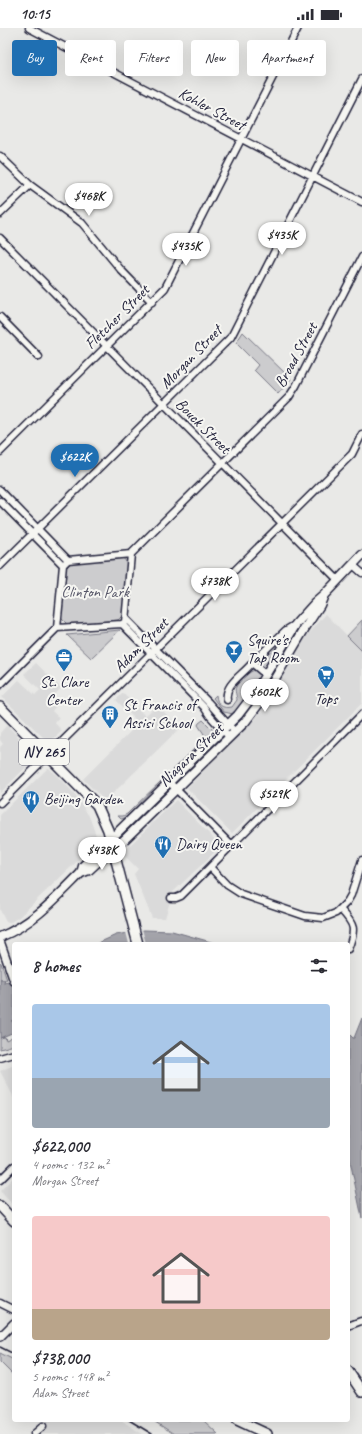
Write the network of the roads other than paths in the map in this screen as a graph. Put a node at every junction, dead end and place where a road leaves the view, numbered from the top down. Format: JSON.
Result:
{"nodes":[{"id":1,"x":29,"y":28,"type":"edge"},
{"id":2,"x":298,"y":28,"type":"edge"},
{"id":3,"x":362,"y":79,"type":"edge"},
{"id":4,"x":242,"y":139,"type":"junction"},
{"id":5,"x":1,"y":156,"type":"edge"},
{"id":6,"x":313,"y":176,"type":"junction"},
{"id":7,"x":30,"y":185,"type":"junction"},
{"id":8,"x":362,"y":202,"type":"edge"},
{"id":9,"x":0,"y":214,"type":"edge"},
{"id":10,"x":0,"y":238,"type":"edge"},
{"id":11,"x":362,"y":257,"type":"edge"},
{"id":12,"x":152,"y":302,"type":"junction"},
{"id":13,"x":0,"y":317,"type":"edge"},
{"id":14,"x":107,"y":346,"type":"junction"},
{"id":15,"x":39,"y":357,"type":"dead end"},
{"id":16,"x":164,"y":404,"type":"junction"},
{"id":17,"x":362,"y":434,"type":"edge"},
{"id":18,"x":0,"y":452,"type":"edge"},
{"id":19,"x":222,"y":464,"type":"junction"},
{"id":20,"x":0,"y":490,"type":"edge"},
{"id":21,"x":10,"y":500,"type":"junction"},
{"id":22,"x":2,"y":503,"type":"edge"},
{"id":23,"x":282,"y":523,"type":"junction"},
{"id":24,"x":38,"y":528,"type":"junction"},
{"id":25,"x":32,"y":534,"type":"junction"},
{"id":26,"x":132,"y":554,"type":"junction"},
{"id":27,"x":362,"y":555,"type":"edge"},
{"id":28,"x":66,"y":562,"type":"junction"},
{"id":29,"x":353,"y":565,"type":"junction"},
{"id":30,"x":0,"y":566,"type":"edge"},
{"id":31,"x":362,"y":574,"type":"edge"},
{"id":32,"x":338,"y":580,"type":"junction"},
{"id":33,"x":324,"y":595,"type":"junction"},
{"id":34,"x":124,"y":621,"type":"junction"},
{"id":35,"x":296,"y":624,"type":"junction"},
{"id":36,"x":57,"y":628,"type":"junction"},
{"id":37,"x":154,"y":651,"type":"junction"},
{"id":38,"x":252,"y":663,"type":"junction"},
{"id":39,"x":266,"y":675,"type":"junction"},
{"id":40,"x":0,"y":684,"type":"edge"},
{"id":41,"x":227,"y":700,"type":"dead end"},
{"id":42,"x":0,"y":707,"type":"edge"},
{"id":43,"x":362,"y":714,"type":"edge"},
{"id":44,"x":225,"y":727,"type":"junction"},
{"id":45,"x":232,"y":734,"type":"junction"},
{"id":46,"x":47,"y":756,"type":"junction"},
{"id":47,"x":169,"y":782,"type":"junction"},
{"id":48,"x":176,"y":789,"type":"junction"},
{"id":49,"x":0,"y":803,"type":"edge"},
{"id":50,"x":110,"y":840,"type":"junction"},
{"id":51,"x":231,"y":845,"type":"junction"},
{"id":52,"x":112,"y":849,"type":"junction"},
{"id":53,"x":362,"y":860,"type":"edge"},
{"id":54,"x":210,"y":867,"type":"junction"},
{"id":55,"x":81,"y":873,"type":"junction"},
{"id":56,"x":171,"y":898,"type":"dead end"},
{"id":57,"x":341,"y":910,"type":"junction"},
{"id":58,"x":0,"y":937,"type":"edge"},
{"id":59,"x":0,"y":941,"type":"edge"},
{"id":60,"x":137,"y":942,"type":"edge"},
{"id":61,"x":350,"y":944,"type":"edge"},
{"id":62,"x":12,"y":975,"type":"edge"},
{"id":63,"x":12,"y":1055,"type":"edge"},
{"id":64,"x":0,"y":1058,"type":"edge"},
{"id":65,"x":12,"y":1168,"type":"edge"},
{"id":66,"x":0,"y":1180,"type":"edge"},
{"id":67,"x":0,"y":1206,"type":"edge"},
{"id":68,"x":12,"y":1219,"type":"edge"},
{"id":69,"x":0,"y":1303,"type":"edge"},
{"id":70,"x":12,"y":1309,"type":"edge"},
{"id":71,"x":361,"y":1321,"type":"dead end"},
{"id":72,"x":12,"y":1325,"type":"edge"},
{"id":73,"x":350,"y":1325,"type":"edge"},
{"id":74,"x":0,"y":1337,"type":"edge"},
{"id":75,"x":350,"y":1374,"type":"edge"},
{"id":76,"x":362,"y":1392,"type":"edge"},
{"id":77,"x":242,"y":1422,"type":"edge"},
{"id":78,"x":43,"y":1426,"type":"dead end"},
{"id":79,"x":34,"y":1434,"type":"edge"},
{"id":80,"x":268,"y":1434,"type":"edge"}],
"edges":[{"from":1,"to":4,"type":"street","name":"Kohler Street"},
{"from":2,"to":4,"type":"street","name":"Fletcher Street"},
{"from":3,"to":6,"type":"street","name":"Morgan Street"},
{"from":4,"to":6,"type":"street","name":"Kohler Street"},
{"from":4,"to":12,"type":"street","name":"Fletcher Street"},
{"from":5,"to":7,"type":"street"},
{"from":6,"to":8,"type":"street","name":"Kohler Street"},
{"from":6,"to":16,"type":"street","name":"Morgan Street"},
{"from":7,"to":9,"type":"street"},
{"from":7,"to":12,"type":"street"},
{"from":10,"to":14,"type":"street","name":"Bouck Street"},
{"from":11,"to":19,"type":"street","name":"Broad Street"},
{"from":12,"to":14,"type":"street","name":"Fletcher Street"},
{"from":13,"to":15,"type":"street"},
{"from":14,"to":16,"type":"street","name":"Bouck Street"},
{"from":14,"to":18,"type":"street","name":"Fletcher Street"},
{"from":16,"to":19,"type":"street","name":"Bouck Street"},
{"from":16,"to":24,"type":"street","name":"Morgan Street"},
{"from":17,"to":23,"type":"street","name":"Adam Street"},
{"from":19,"to":23,"type":"street","name":"Bouck Street"},
{"from":19,"to":26,"type":"street","name":"Broad Street"},
{"from":20,"to":21,"type":"street"},
{"from":21,"to":22,"type":"street"},
{"from":21,"to":24,"type":"street"},
{"from":22,"to":25,"type":"street"},
{"from":23,"to":32,"type":"street","name":"Bouck Street"},
{"from":23,"to":37,"type":"street","name":"Adam Street"},
{"from":24,"to":25,"type":"street","name":"Morgan Street"},
{"from":24,"to":28,"type":"street"},
{"from":25,"to":28,"type":"street"},
{"from":25,"to":30,"type":"street","name":"Morgan Street"},
{"from":26,"to":28,"type":"street"},
{"from":26,"to":34,"type":"street"},
{"from":27,"to":29,"type":"main road","name":"Niagara Street"},
{"from":28,"to":36,"type":"street"},
{"from":29,"to":31,"type":"street"},
{"from":29,"to":32,"type":"main road","name":"Niagara Street"},
{"from":32,"to":33,"type":"main road","name":"Niagara Street"},
{"from":33,"to":35,"type":"main road","name":"Niagara Street"},
{"from":33,"to":45,"type":"main road","name":"Niagara Street"},
{"from":34,"to":36,"type":"street"},
{"from":34,"to":37,"type":"street"},
{"from":35,"to":38,"type":"street","name":"Niagara Street"},
{"from":35,"to":39,"type":"main road","name":"Niagara Street"},
{"from":36,"to":40,"type":"street"},
{"from":37,"to":44,"type":"street"},
{"from":37,"to":46,"type":"street","name":"Adam Street"},
{"from":38,"to":39,"type":"street"},
{"from":38,"to":41,"type":"street","name":"Niagara Street"},
{"from":39,"to":44,"type":"main road","name":"Niagara Street"},
{"from":42,"to":46,"type":"main road","number":"NY 265"},
{"from":43,"to":51,"type":"street"},
{"from":44,"to":45,"type":"street"},
{"from":44,"to":47,"type":"main road","name":"Niagara Street"},
{"from":45,"to":48,"type":"main road","name":"Niagara Street"},
{"from":46,"to":49,"type":"street","name":"Adam Street"},
{"from":46,"to":50,"type":"main road","number":"NY 265"},
{"from":47,"to":48,"type":"street"},
{"from":47,"to":50,"type":"main road","name":"Niagara Street"},
{"from":48,"to":51,"type":"street"},
{"from":48,"to":52,"type":"main road","name":"Niagara Street"},
{"from":50,"to":52,"type":"main road","number":"NY 265"},
{"from":50,"to":55,"type":"main road","name":"Niagara Street"},
{"from":51,"to":54,"type":"street"},
{"from":52,"to":55,"type":"main road","name":"Niagara Street"},
{"from":52,"to":60,"type":"main road","number":"NY 265"},
{"from":53,"to":57,"type":"street"},
{"from":54,"to":56,"type":"street"},
{"from":54,"to":57,"type":"street"},
{"from":55,"to":58,"type":"main road","name":"Niagara Street"},
{"from":57,"to":61,"type":"street"},
{"from":59,"to":62,"type":"street"},
{"from":63,"to":64,"type":"street"},
{"from":65,"to":66,"type":"street"},
{"from":67,"to":68,"type":"main road"},
{"from":69,"to":70,"type":"street"},
{"from":71,"to":73,"type":"street"},
{"from":72,"to":74,"type":"street"},
{"from":75,"to":76,"type":"main road"},
{"from":77,"to":80,"type":"main road"},
{"from":78,"to":79,"type":"street"}]}
